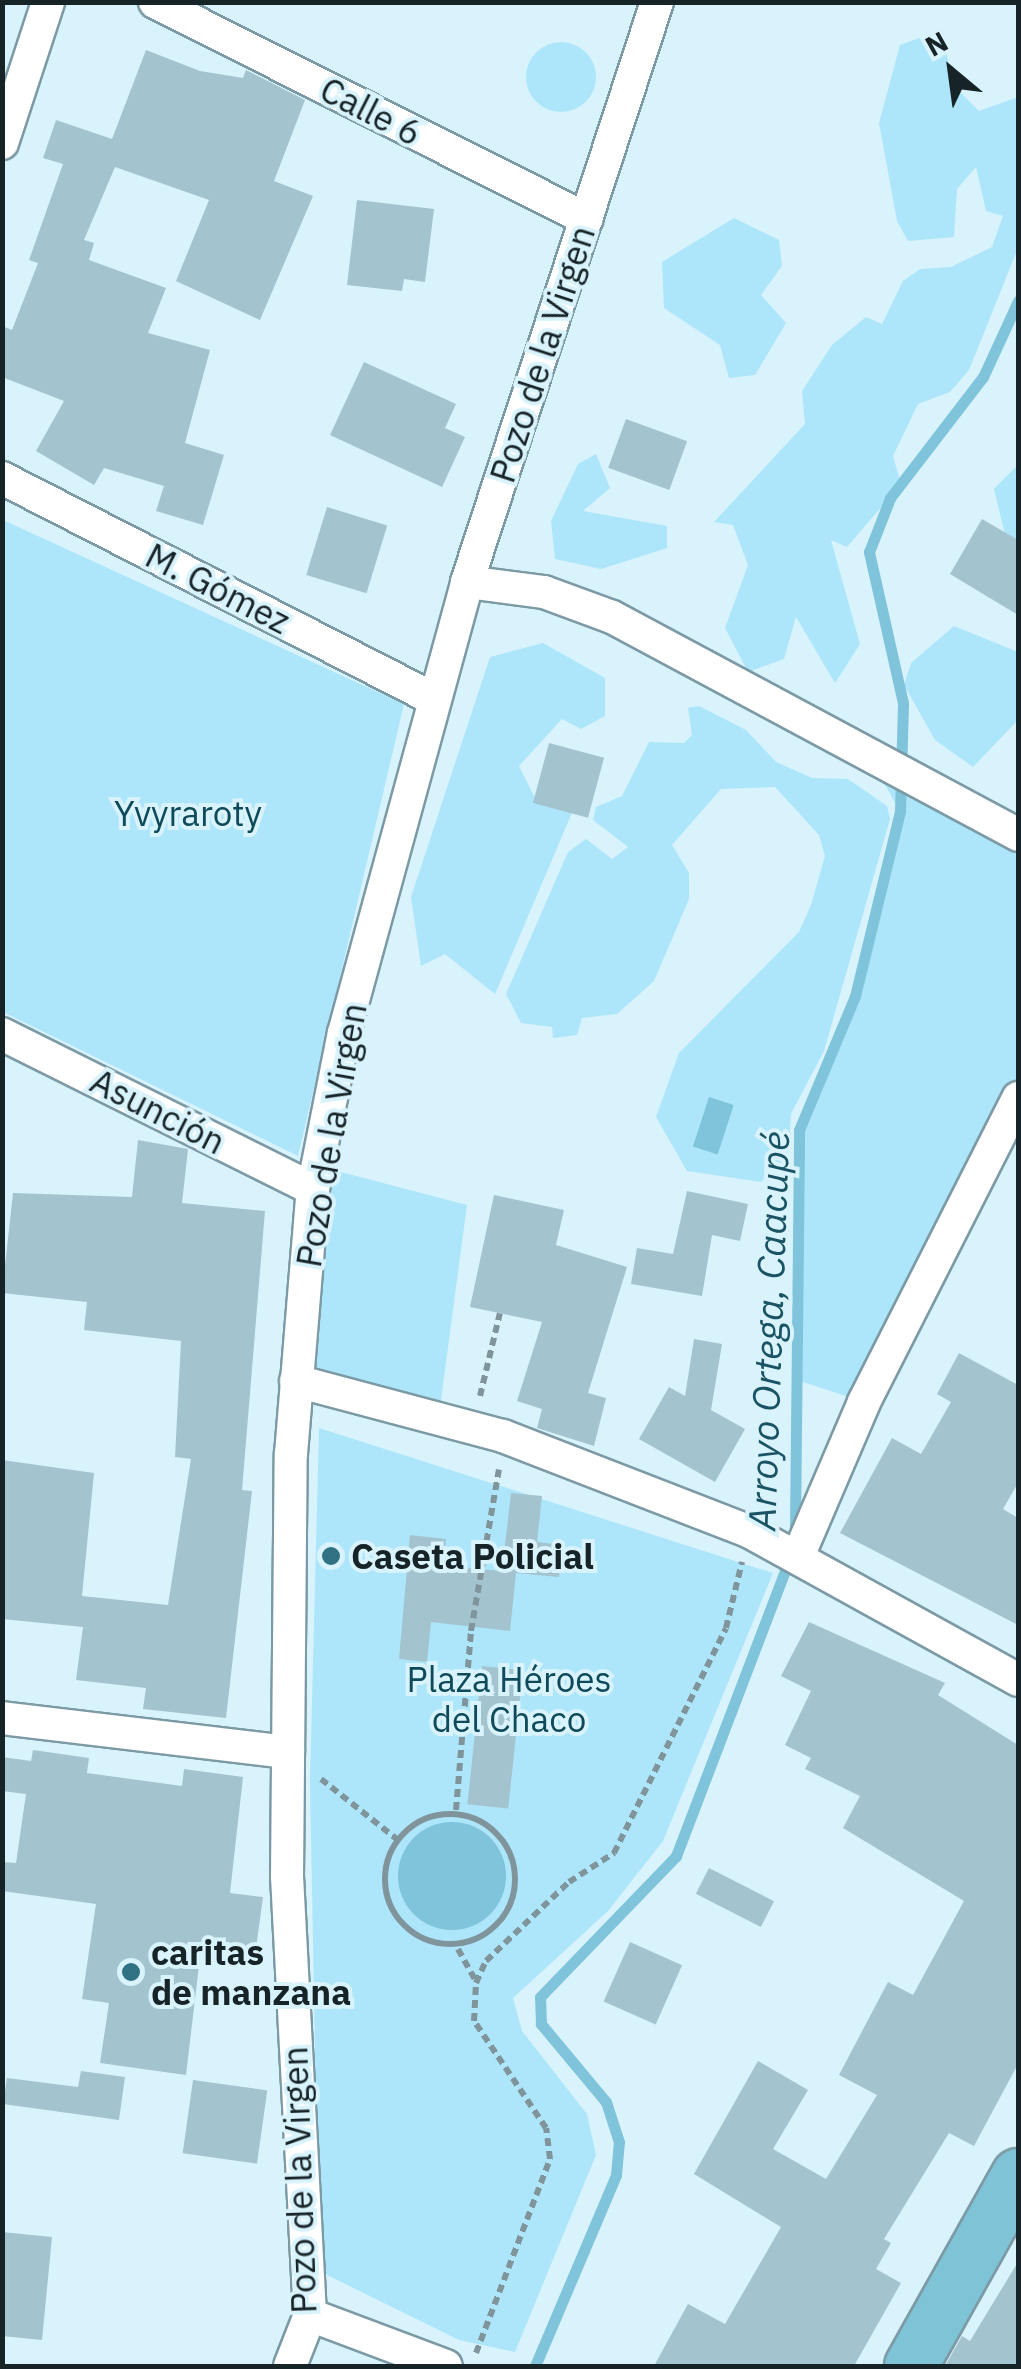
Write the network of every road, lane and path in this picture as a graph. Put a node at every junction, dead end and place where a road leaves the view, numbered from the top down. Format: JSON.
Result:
{"nodes":[{"id":1,"x":48,"y":2,"type":"edge"},
{"id":2,"x":155,"y":2,"type":"edge"},
{"id":3,"x":657,"y":2,"type":"edge"},
{"id":4,"x":2,"y":143,"type":"edge"},
{"id":5,"x":587,"y":218,"type":"junction"},
{"id":6,"x":2,"y":478,"type":"edge"},
{"id":7,"x":467,"y":582,"type":"junction"},
{"id":8,"x":434,"y":699,"type":"junction"},
{"id":9,"x":1018,"y":834,"type":"edge"},
{"id":10,"x":2,"y":1034,"type":"edge"},
{"id":11,"x":1018,"y":1098,"type":"edge"},
{"id":12,"x":313,"y":1189,"type":"junction"},
{"id":13,"x":500,"y":1313,"type":"dead end"},
{"id":14,"x":296,"y":1381,"type":"junction"},
{"id":15,"x":488,"y":1431,"type":"junction"},
{"id":16,"x":778,"y":1544,"type":"junction"},
{"id":17,"x":1018,"y":1680,"type":"edge"},
{"id":18,"x":2,"y":1718,"type":"edge"},
{"id":19,"x":288,"y":1752,"type":"junction"},
{"id":20,"x":456,"y":1810,"type":"junction"},
{"id":21,"x":398,"y":1840,"type":"junction"},
{"id":22,"x":458,"y":1949,"type":"junction"},
{"id":23,"x":476,"y":1982,"type":"junction"},
{"id":24,"x":1018,"y":2175,"type":"edge"},
{"id":25,"x":310,"y":2315,"type":"junction"},
{"id":26,"x":290,"y":2366,"type":"edge"},
{"id":27,"x":446,"y":2366,"type":"edge"},
{"id":28,"x":471,"y":2366,"type":"edge"},
{"id":29,"x":911,"y":2366,"type":"edge"}],
"edges":[{"from":1,"to":4,"type":"street"},
{"from":2,"to":5,"type":"street","name":"Calle 6"},
{"from":3,"to":5,"type":"street","name":"Pozo de la Virgen"},
{"from":5,"to":7,"type":"street","name":"Pozo de la Virgen"},
{"from":6,"to":8,"type":"street","name":"M. Gómez"},
{"from":7,"to":8,"type":"street","name":"Pozo de la Virgen"},
{"from":7,"to":9,"type":"street"},
{"from":8,"to":12,"type":"street","name":"Pozo de la Virgen"},
{"from":10,"to":12,"type":"street","name":"Asunción"},
{"from":11,"to":16,"type":"street"},
{"from":12,"to":14,"type":"street","name":"Pozo de la Virgen"},
{"from":13,"to":15,"type":"path"},
{"from":14,"to":15,"type":"street"},
{"from":14,"to":19,"type":"street","name":"Pozo de la Virgen"},
{"from":15,"to":16,"type":"street"},
{"from":15,"to":20,"type":"path"},
{"from":16,"to":17,"type":"street"},
{"from":16,"to":23,"type":"path"},
{"from":18,"to":19,"type":"street"},
{"from":19,"to":21,"type":"path"},
{"from":19,"to":25,"type":"street","name":"Pozo de la Virgen"},
{"from":20,"to":21,"type":"path"},
{"from":20,"to":22,"type":"path"},
{"from":21,"to":22,"type":"path"},
{"from":22,"to":23,"type":"path"},
{"from":23,"to":28,"type":"path"},
{"from":24,"to":29,"type":"main road"},
{"from":25,"to":26,"type":"street","name":"Pozo de la Virgen"},
{"from":25,"to":27,"type":"street"}]}
